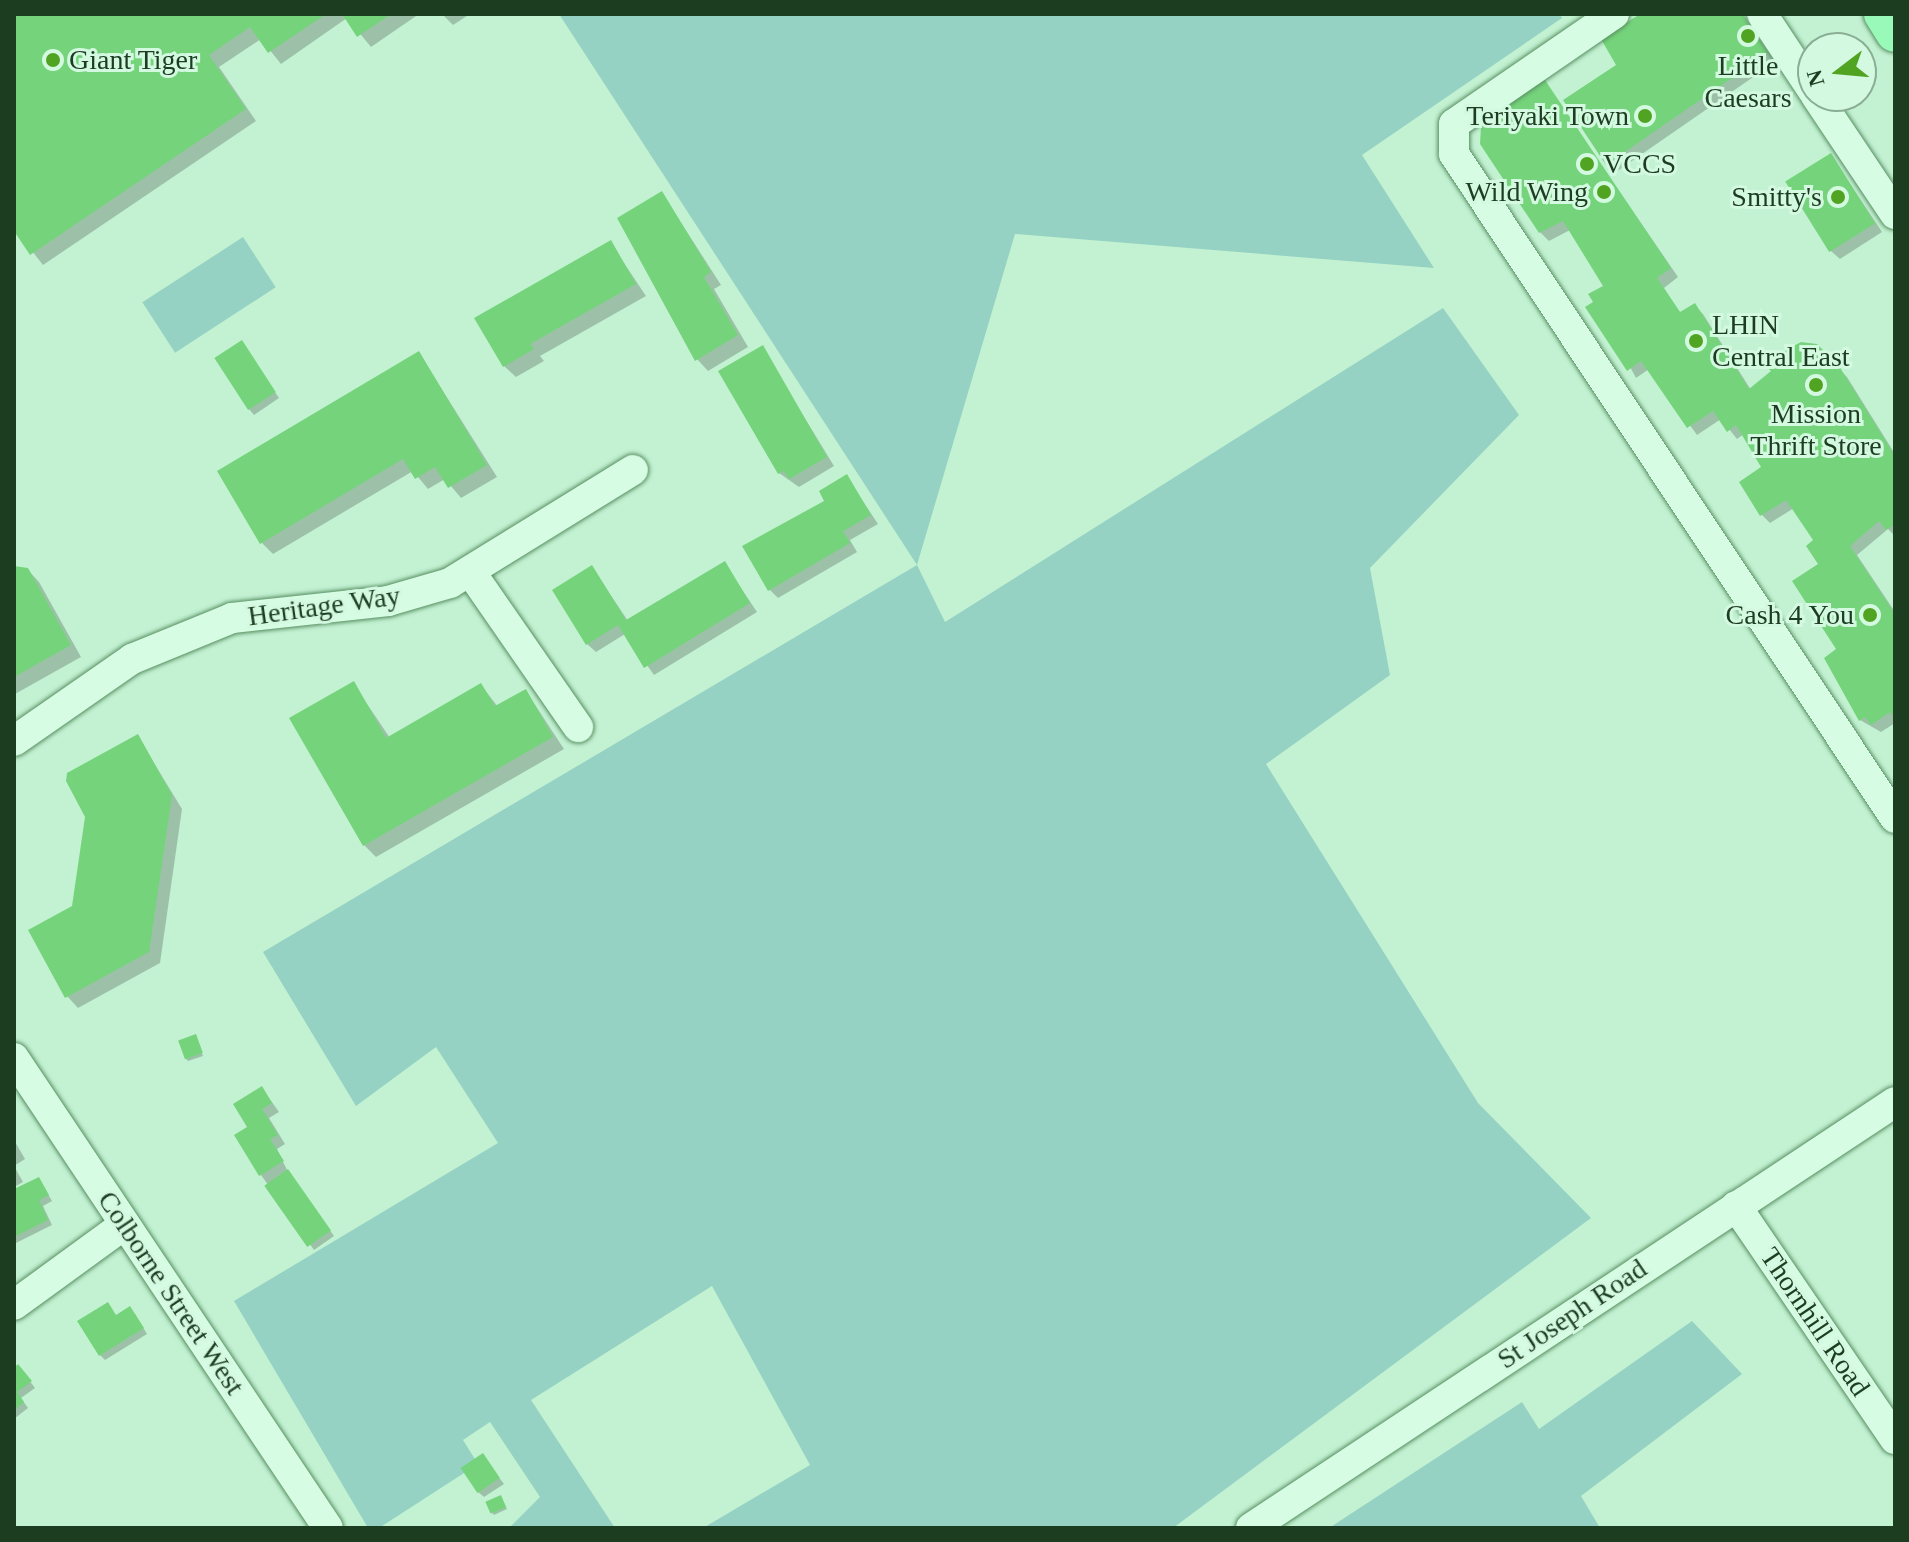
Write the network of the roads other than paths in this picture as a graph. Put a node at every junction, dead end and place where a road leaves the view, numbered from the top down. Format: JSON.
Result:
{"nodes":[{"id":1,"x":1614,"y":14,"type":"edge"},
{"id":2,"x":1762,"y":14,"type":"edge"},
{"id":3,"x":1883,"y":14,"type":"edge"},
{"id":4,"x":1895,"y":33,"type":"edge"},
{"id":5,"x":1797,"y":67,"type":"edge"},
{"id":6,"x":1827,"y":112,"type":"edge"},
{"id":7,"x":1895,"y":214,"type":"edge"},
{"id":8,"x":633,"y":470,"type":"dead end"},
{"id":9,"x":470,"y":571,"type":"junction"},
{"id":10,"x":578,"y":727,"type":"dead end"},
{"id":11,"x":14,"y":741,"type":"edge"},
{"id":12,"x":1895,"y":818,"type":"edge"},
{"id":13,"x":14,"y":1058,"type":"edge"},
{"id":14,"x":1895,"y":1102,"type":"edge"},
{"id":15,"x":1736,"y":1206,"type":"junction"},
{"id":16,"x":125,"y":1224,"type":"junction"},
{"id":17,"x":14,"y":1305,"type":"edge"},
{"id":18,"x":1895,"y":1439,"type":"edge"},
{"id":19,"x":328,"y":1528,"type":"edge"},
{"id":20,"x":1251,"y":1528,"type":"edge"}],
"edges":[{"from":1,"to":12,"type":"street"},
{"from":2,"to":5,"type":"street"},
{"from":3,"to":4,"type":"main road"},
{"from":6,"to":7,"type":"street"},
{"from":8,"to":9,"type":"street","name":"Heritage Way"},
{"from":9,"to":10,"type":"street"},
{"from":9,"to":11,"type":"street","name":"Heritage Way"},
{"from":13,"to":16,"type":"street","name":"Colborne Street West"},
{"from":14,"to":15,"type":"street","name":"St Joseph Road"},
{"from":15,"to":18,"type":"street","name":"Thornhill Road"},
{"from":15,"to":20,"type":"street","name":"St Joseph Road"},
{"from":16,"to":17,"type":"street"},
{"from":16,"to":19,"type":"street","name":"Colborne Street West"}]}
